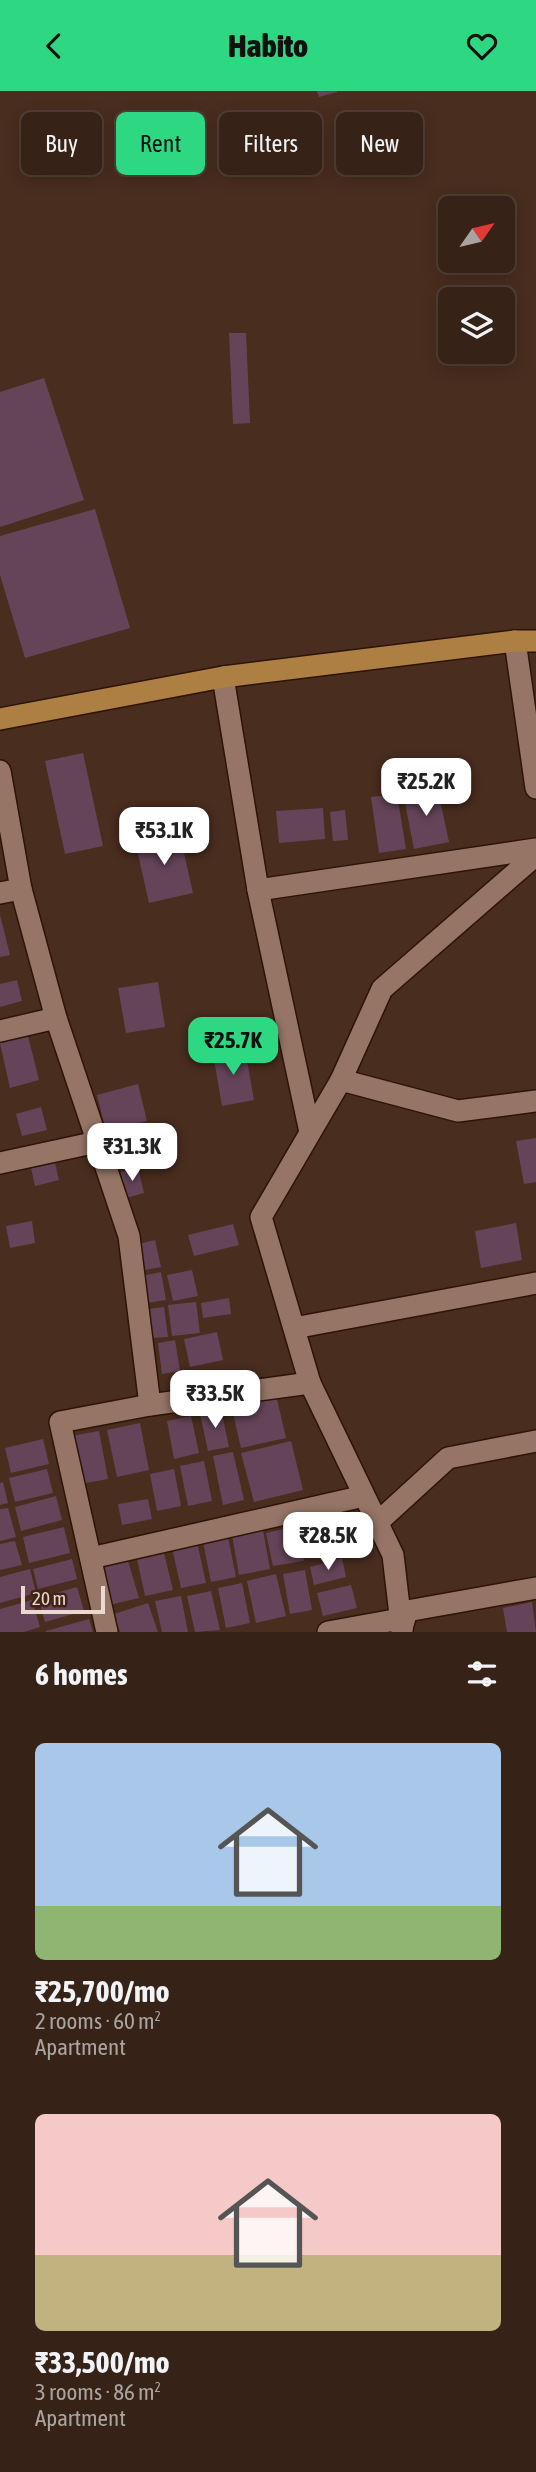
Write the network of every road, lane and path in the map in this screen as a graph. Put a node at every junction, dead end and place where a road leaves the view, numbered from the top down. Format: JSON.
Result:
{"nodes":[{"id":1,"x":525,"y":641,"type":"edge"},
{"id":2,"x":223,"y":677,"type":"junction"},
{"id":3,"x":0,"y":719,"type":"edge"},
{"id":4,"x":0,"y":771,"type":"edge"},
{"id":5,"x":536,"y":788,"type":"edge"},
{"id":6,"x":536,"y":849,"type":"edge"},
{"id":7,"x":536,"y":855,"type":"edge"},
{"id":8,"x":258,"y":890,"type":"junction"},
{"id":9,"x":10,"y":891,"type":"edge"},
{"id":10,"x":56,"y":1018,"type":"junction"},
{"id":11,"x":0,"y":1031,"type":"edge"},
{"id":12,"x":341,"y":1080,"type":"junction"},
{"id":13,"x":536,"y":1101,"type":"edge"},
{"id":14,"x":310,"y":1132,"type":"junction"},
{"id":15,"x":97,"y":1142,"type":"junction"},
{"id":16,"x":0,"y":1163,"type":"edge"},
{"id":17,"x":536,"y":1283,"type":"edge"},
{"id":18,"x":294,"y":1328,"type":"junction"},
{"id":19,"x":310,"y":1383,"type":"junction"},
{"id":20,"x":150,"y":1405,"type":"junction"},
{"id":21,"x":536,"y":1441,"type":"edge"},
{"id":22,"x":364,"y":1496,"type":"junction"},
{"id":23,"x":377,"y":1523,"type":"junction"},
{"id":24,"x":91,"y":1558,"type":"junction"},
{"id":25,"x":536,"y":1588,"type":"edge"},
{"id":26,"x":402,"y":1630,"type":"edge"},
{"id":27,"x":107,"y":1632,"type":"edge"},
{"id":28,"x":328,"y":1632,"type":"edge"}],
"edges":[{"from":1,"to":2,"type":"main road"},
{"from":1,"to":5,"type":"street"},
{"from":2,"to":3,"type":"main road"},
{"from":2,"to":8,"type":"street"},
{"from":4,"to":9,"type":"street"},
{"from":6,"to":8,"type":"street"},
{"from":7,"to":12,"type":"street"},
{"from":8,"to":14,"type":"street"},
{"from":9,"to":10,"type":"street"},
{"from":10,"to":11,"type":"street"},
{"from":10,"to":15,"type":"street"},
{"from":12,"to":13,"type":"street"},
{"from":12,"to":14,"type":"street"},
{"from":14,"to":18,"type":"street"},
{"from":15,"to":16,"type":"street"},
{"from":15,"to":20,"type":"street"},
{"from":17,"to":18,"type":"street"},
{"from":18,"to":19,"type":"street"},
{"from":19,"to":20,"type":"street"},
{"from":19,"to":22,"type":"street"},
{"from":20,"to":24,"type":"street"},
{"from":21,"to":23,"type":"street"},
{"from":22,"to":23,"type":"street"},
{"from":22,"to":24,"type":"street"},
{"from":23,"to":26,"type":"street"},
{"from":24,"to":27,"type":"street"},
{"from":25,"to":26,"type":"street"},
{"from":26,"to":28,"type":"street"}]}
